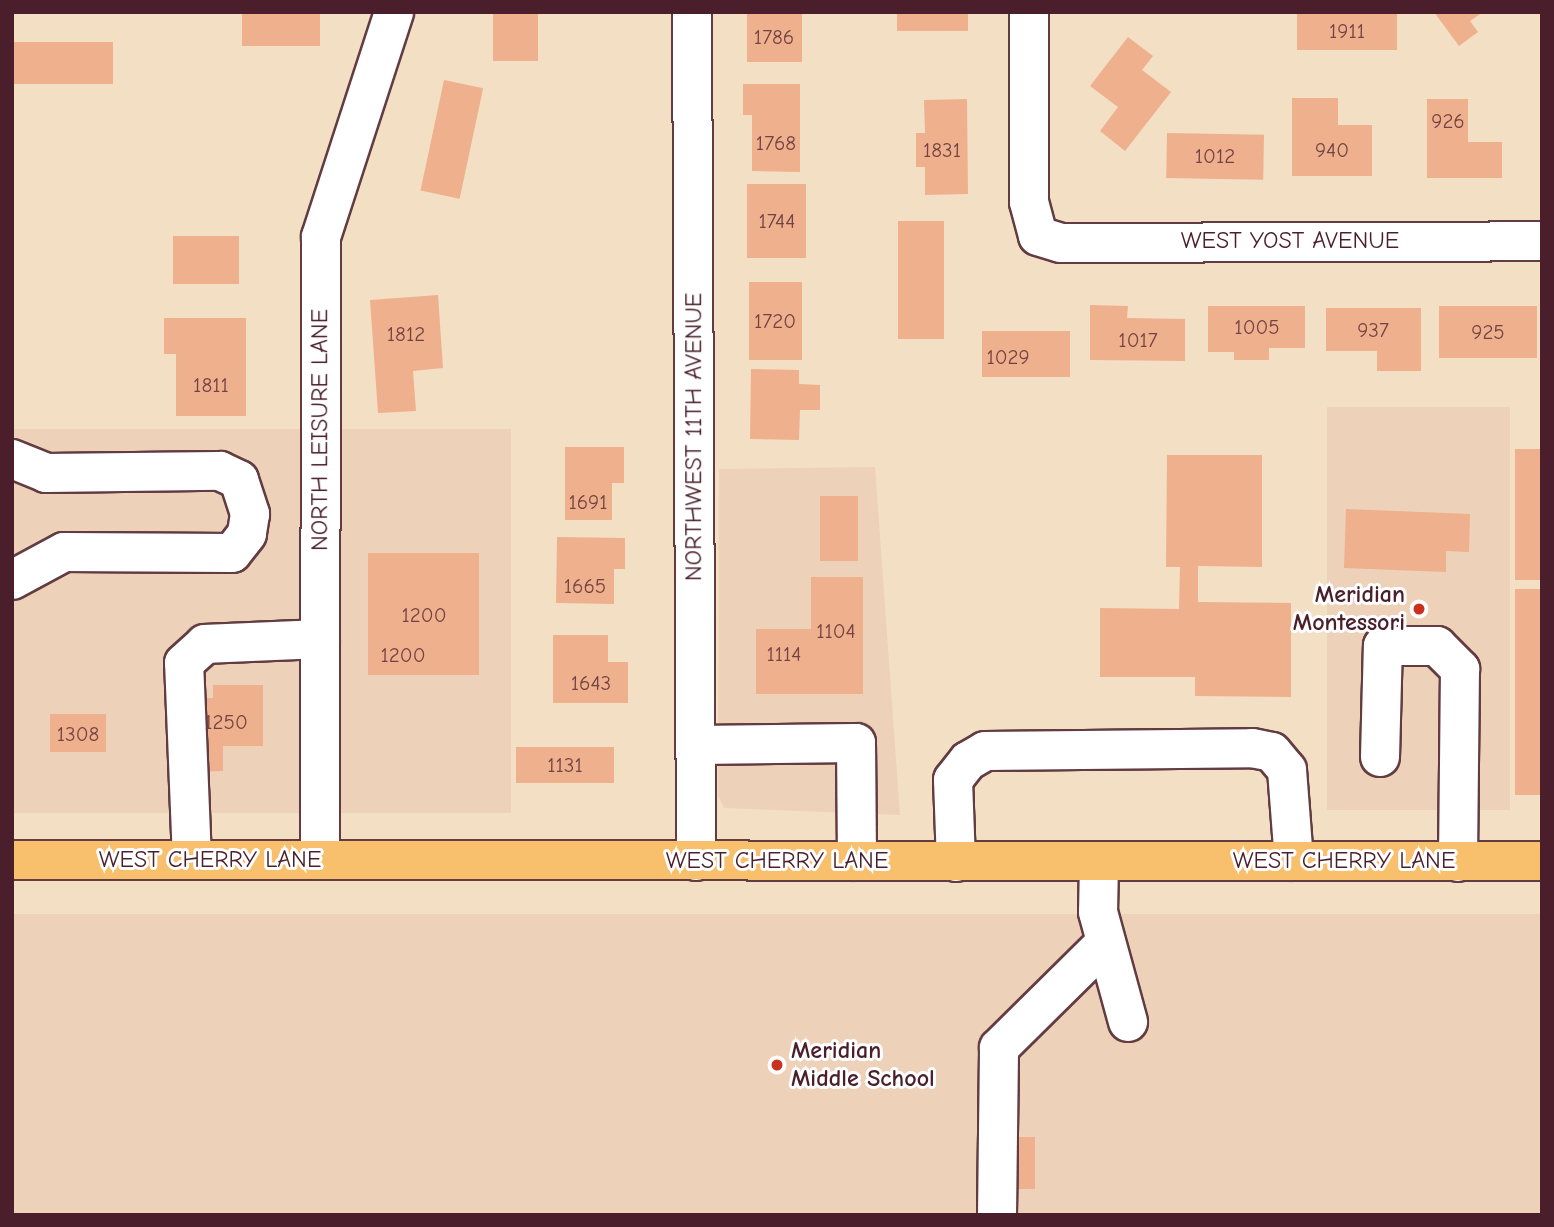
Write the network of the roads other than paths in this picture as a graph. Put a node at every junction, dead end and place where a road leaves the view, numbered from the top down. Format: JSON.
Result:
{"nodes":[{"id":1,"x":394,"y":12,"type":"edge"},
{"id":2,"x":692,"y":12,"type":"edge"},
{"id":3,"x":1029,"y":12,"type":"edge"},
{"id":4,"x":1542,"y":241,"type":"edge"},
{"id":5,"x":12,"y":458,"type":"edge"},
{"id":6,"x":17,"y":579,"type":"edge"},
{"id":7,"x":320,"y":639,"type":"junction"},
{"id":8,"x":696,"y":745,"type":"junction"},
{"id":9,"x":1380,"y":757,"type":"dead end"},
{"id":10,"x":12,"y":860,"type":"edge"},
{"id":11,"x":191,"y":860,"type":"junction"},
{"id":12,"x":320,"y":860,"type":"junction"},
{"id":13,"x":696,"y":861,"type":"junction"},
{"id":14,"x":857,"y":861,"type":"junction"},
{"id":15,"x":1294,"y":861,"type":"junction"},
{"id":16,"x":956,"y":862,"type":"junction"},
{"id":17,"x":1099,"y":862,"type":"junction"},
{"id":18,"x":1458,"y":862,"type":"junction"},
{"id":19,"x":1542,"y":862,"type":"edge"},
{"id":20,"x":1104,"y":944,"type":"junction"},
{"id":21,"x":1128,"y":1023,"type":"dead end"},
{"id":22,"x":997,"y":1215,"type":"edge"}],
"edges":[{"from":1,"to":7,"type":"street","name":"NORTH LEISURE LANE"},
{"from":2,"to":8,"type":"street","name":"NORTHWEST 11TH AVENUE"},
{"from":3,"to":4,"type":"street","name":"WEST YOST AVENUE"},
{"from":5,"to":6,"type":"street"},
{"from":7,"to":11,"type":"street"},
{"from":7,"to":12,"type":"street","name":"NORTH LEISURE LANE"},
{"from":8,"to":13,"type":"street","name":"NORTHWEST 11TH AVENUE"},
{"from":8,"to":14,"type":"street"},
{"from":9,"to":18,"type":"street"},
{"from":10,"to":11,"type":"main road","name":"WEST CHERRY LANE"},
{"from":11,"to":12,"type":"main road","name":"WEST CHERRY LANE"},
{"from":12,"to":13,"type":"main road","name":"WEST CHERRY LANE"},
{"from":13,"to":14,"type":"main road","name":"WEST CHERRY LANE"},
{"from":14,"to":16,"type":"main road","name":"WEST CHERRY LANE"},
{"from":15,"to":16,"type":"street"},
{"from":15,"to":17,"type":"main road","name":"WEST CHERRY LANE"},
{"from":15,"to":18,"type":"main road","name":"WEST CHERRY LANE"},
{"from":16,"to":17,"type":"main road","name":"WEST CHERRY LANE"},
{"from":17,"to":20,"type":"street"},
{"from":18,"to":19,"type":"main road","name":"WEST CHERRY LANE"},
{"from":20,"to":21,"type":"street"},
{"from":20,"to":22,"type":"street"}]}
